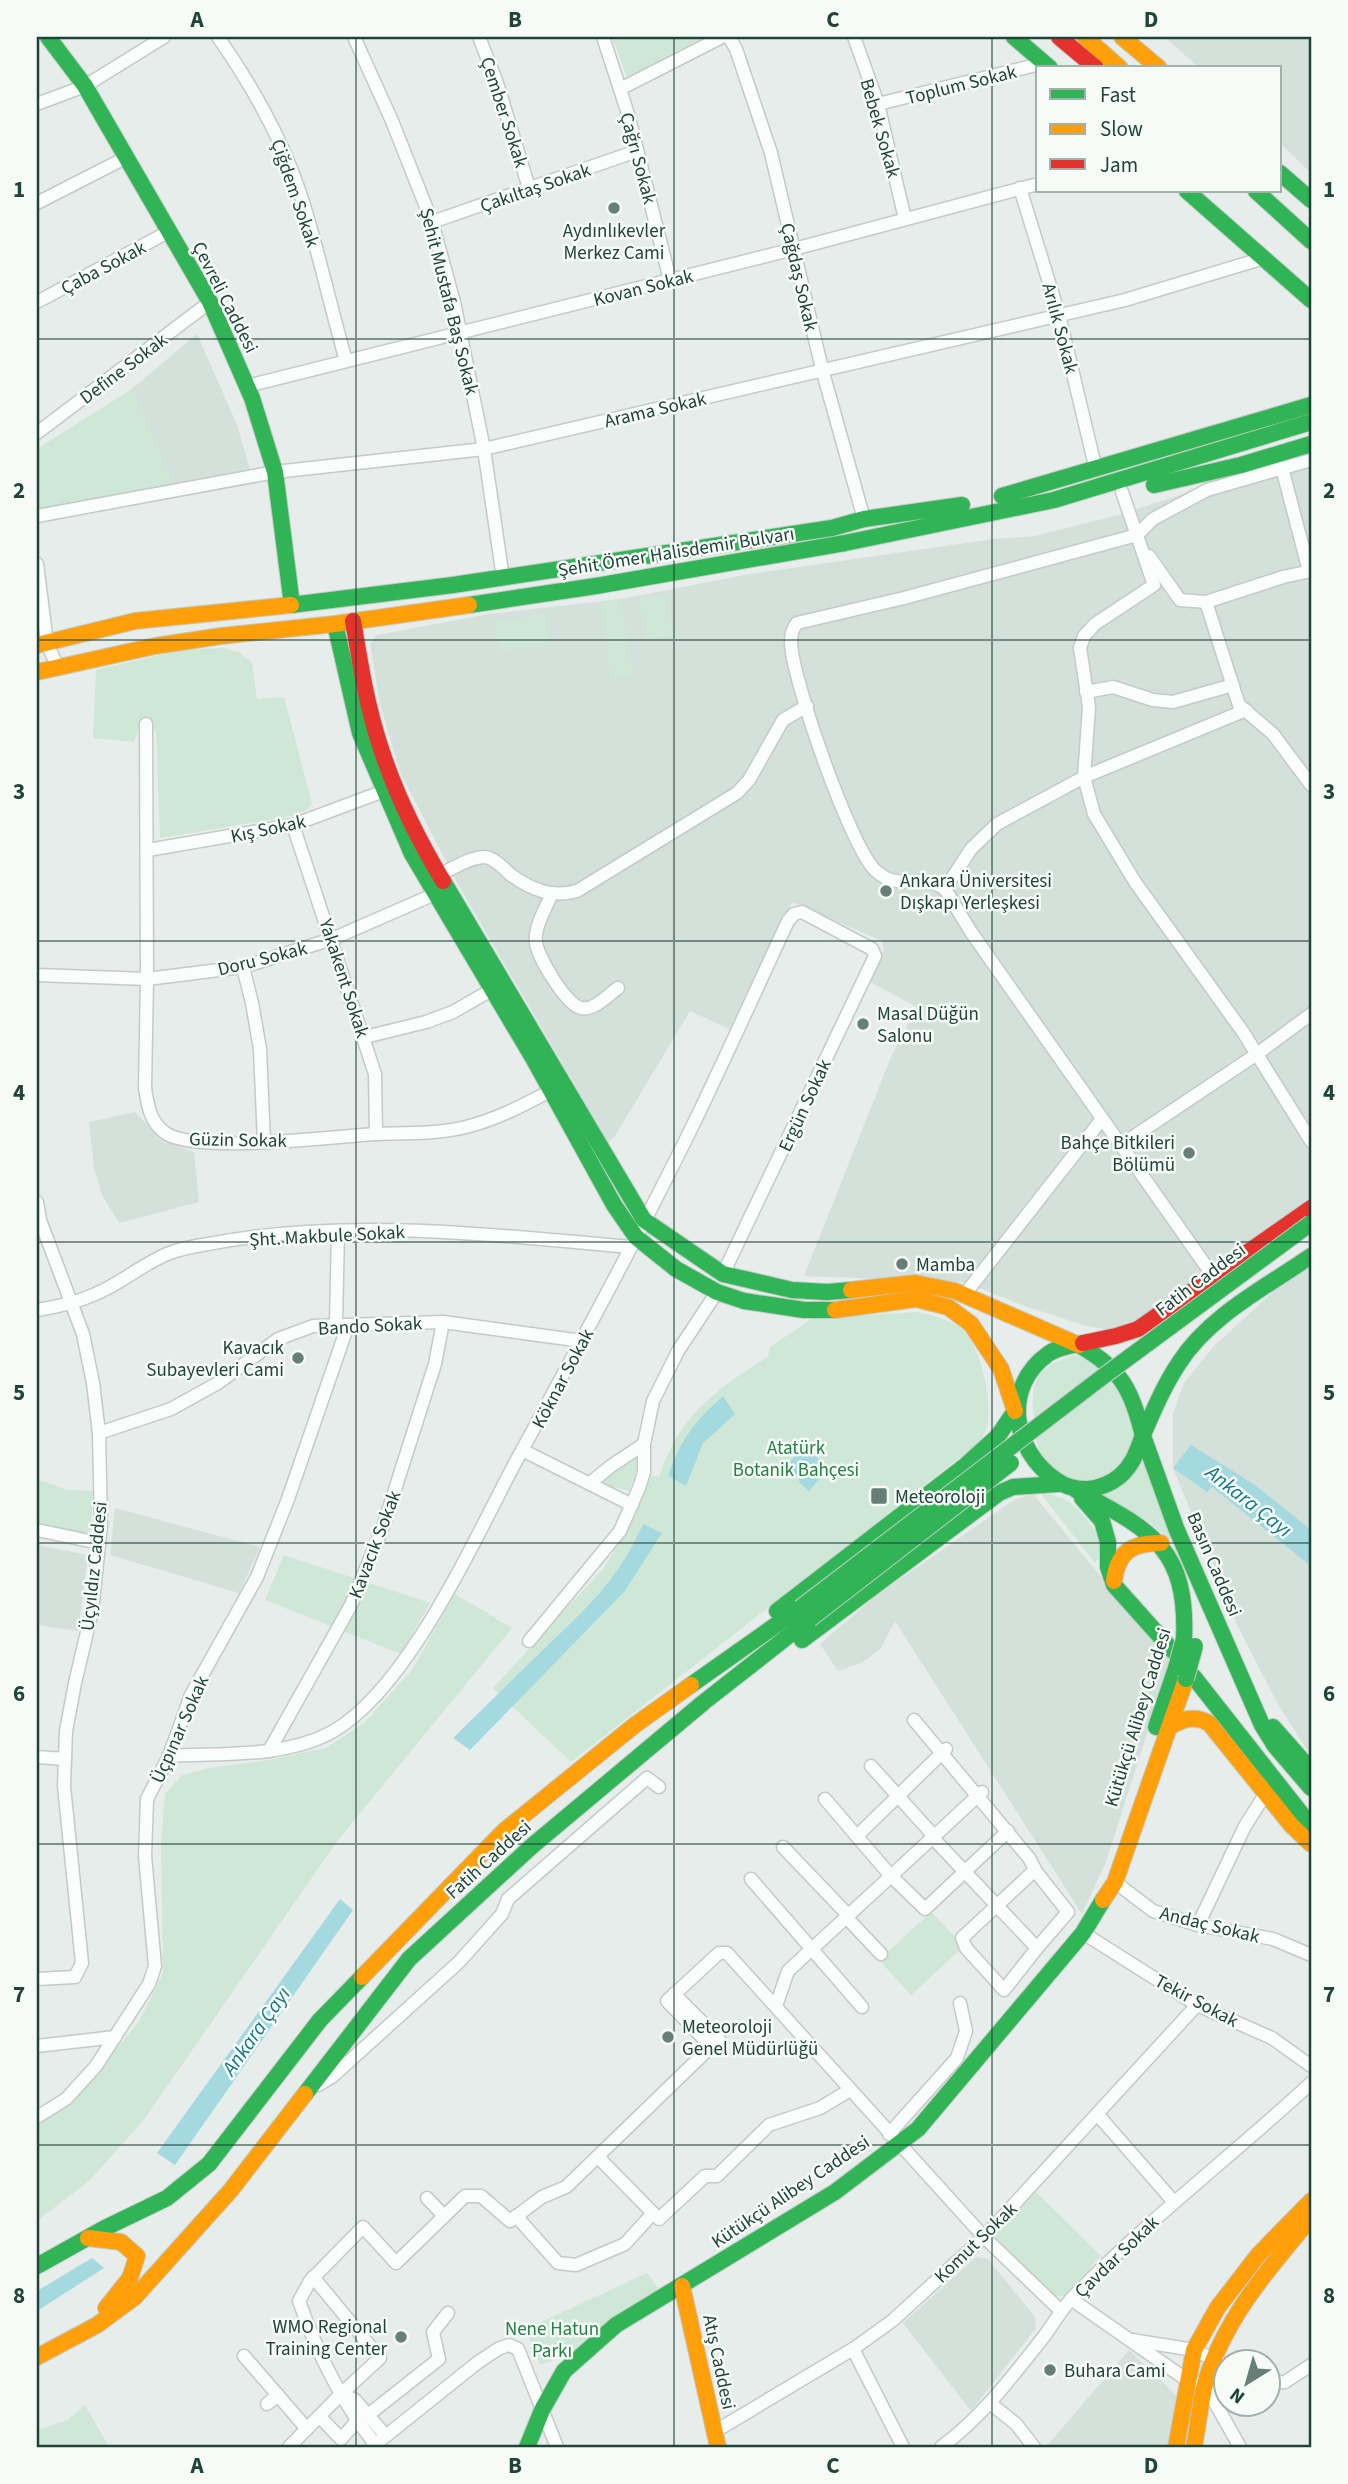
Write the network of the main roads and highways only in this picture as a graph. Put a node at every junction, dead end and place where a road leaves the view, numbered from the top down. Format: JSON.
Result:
{"nodes":[{"id":1,"x":48,"y":37,"type":"edge"},
{"id":2,"x":1014,"y":37,"type":"edge"},
{"id":3,"x":1059,"y":37,"type":"edge"},
{"id":4,"x":1085,"y":37,"type":"edge"},
{"id":5,"x":1122,"y":37,"type":"edge"},
{"id":6,"x":1143,"y":37,"type":"edge"},
{"id":7,"x":1047,"y":66,"type":"edge"},
{"id":8,"x":1090,"y":66,"type":"edge"},
{"id":9,"x":1118,"y":66,"type":"edge"},
{"id":10,"x":1157,"y":66,"type":"edge"},
{"id":11,"x":1174,"y":66,"type":"edge"},
{"id":12,"x":1282,"y":175,"type":"edge"},
{"id":13,"x":1188,"y":192,"type":"edge"},
{"id":14,"x":1258,"y":194,"type":"edge"},
{"id":15,"x":1311,"y":200,"type":"edge"},
{"id":16,"x":1311,"y":242,"type":"edge"},
{"id":17,"x":1311,"y":300,"type":"edge"},
{"id":18,"x":1311,"y":396,"type":"edge"},
{"id":19,"x":1311,"y":405,"type":"edge"},
{"id":20,"x":1311,"y":422,"type":"edge"},
{"id":21,"x":1240,"y":428,"type":"junction"},
{"id":22,"x":1311,"y":444,"type":"edge"},
{"id":23,"x":845,"y":544,"type":"junction"},
{"id":24,"x":292,"y":606,"type":"junction"},
{"id":25,"x":353,"y":621,"type":"junction"},
{"id":26,"x":335,"y":624,"type":"junction"},
{"id":27,"x":42,"y":644,"type":"edge"},
{"id":28,"x":37,"y":672,"type":"edge"},
{"id":29,"x":1311,"y":1208,"type":"edge"},
{"id":30,"x":1311,"y":1223,"type":"edge"},
{"id":31,"x":1311,"y":1239,"type":"edge"},
{"id":32,"x":1311,"y":1256,"type":"edge"},
{"id":33,"x":1079,"y":1345,"type":"junction"},
{"id":34,"x":1015,"y":1411,"type":"junction"},
{"id":35,"x":1143,"y":1436,"type":"junction"},
{"id":36,"x":1058,"y":1484,"type":"junction"},
{"id":37,"x":1076,"y":1490,"type":"junction"},
{"id":38,"x":1176,"y":1528,"type":"junction"},
{"id":39,"x":1161,"y":1543,"type":"junction"},
{"id":40,"x":1114,"y":1585,"type":"junction"},
{"id":41,"x":805,"y":1613,"type":"junction"},
{"id":42,"x":1184,"y":1645,"type":"junction"},
{"id":43,"x":1185,"y":1674,"type":"junction"},
{"id":44,"x":706,"y":1675,"type":"junction"},
{"id":45,"x":704,"y":1702,"type":"junction"},
{"id":46,"x":1253,"y":1707,"type":"junction"},
{"id":47,"x":1169,"y":1727,"type":"junction"},
{"id":48,"x":1311,"y":1770,"type":"edge"},
{"id":49,"x":1311,"y":1788,"type":"edge"},
{"id":50,"x":1308,"y":1820,"type":"edge"},
{"id":51,"x":1311,"y":1844,"type":"edge"},
{"id":52,"x":1115,"y":1882,"type":"junction"},
{"id":53,"x":1311,"y":2201,"type":"edge"},
{"id":54,"x":1308,"y":2224,"type":"edge"},
{"id":55,"x":88,"y":2238,"type":"junction"},
{"id":56,"x":37,"y":2266,"type":"edge"},
{"id":57,"x":682,"y":2286,"type":"junction"},
{"id":58,"x":76,"y":2337,"type":"junction"},
{"id":59,"x":1226,"y":2348,"type":"edge"},
{"id":60,"x":37,"y":2357,"type":"edge"},
{"id":61,"x":1212,"y":2374,"type":"edge"},
{"id":62,"x":716,"y":2440,"type":"edge"},
{"id":63,"x":527,"y":2447,"type":"edge"},
{"id":64,"x":1176,"y":2447,"type":"edge"},
{"id":65,"x":1194,"y":2447,"type":"edge"}],
"edges":[{"from":1,"to":24,"type":"main road","name":"Çevreli Caddesi"},
{"from":2,"to":7,"type":"main road"},
{"from":3,"to":8,"type":"main road"},
{"from":4,"to":9,"type":"main road"},
{"from":5,"to":10,"type":"main road"},
{"from":6,"to":11,"type":"main road"},
{"from":12,"to":15,"type":"main road"},
{"from":13,"to":17,"type":"main road"},
{"from":14,"to":16,"type":"main road"},
{"from":18,"to":21,"type":"main road"},
{"from":19,"to":21,"type":"main road","name":"Şehit Ömer Halisdemir Bulvarı"},
{"from":20,"to":23,"type":"main road","name":"Şehit Ömer Halisdemir Bulvarı"},
{"from":21,"to":24,"type":"main road","name":"Şehit Ömer Halisdemir Bulvarı"},
{"from":22,"to":23,"type":"main road"},
{"from":23,"to":25,"type":"main road","name":"Şehit Ömer Halisdemir Bulvarı"},
{"from":24,"to":27,"type":"main road","name":"Şehit Ömer Halisdemir Bulvarı"},
{"from":25,"to":26,"type":"main road","name":"Şehit Ömer Halisdemir Bulvarı"},
{"from":25,"to":33,"type":"main road"},
{"from":26,"to":28,"type":"main road","name":"Şehit Ömer Halisdemir Bulvarı"},
{"from":26,"to":34,"type":"main road"},
{"from":29,"to":33,"type":"main road"},
{"from":30,"to":41,"type":"main road","name":"Fatih Caddesi","bridge":true},
{"from":31,"to":41,"type":"main road","name":"Fatih Caddesi","bridge":true},
{"from":32,"to":35,"type":"main road"},
{"from":33,"to":34,"type":"main road"},
{"from":33,"to":35,"type":"main road"},
{"from":34,"to":36,"type":"main road"},
{"from":34,"to":44,"type":"main road"},
{"from":35,"to":37,"type":"main road"},
{"from":35,"to":38,"type":"main road","name":"Basın Caddesi"},
{"from":36,"to":37,"type":"main road"},
{"from":36,"to":45,"type":"main road"},
{"from":37,"to":39,"type":"main road","name":"Kütükçü Alibey Caddesi"},
{"from":37,"to":40,"type":"main road"},
{"from":38,"to":42,"type":"main road","name":"Kütükçü Alibey Caddesi"},
{"from":38,"to":46,"type":"main road","name":"Basın Caddesi"},
{"from":39,"to":40,"type":"main road"},
{"from":39,"to":42,"type":"main road","name":"Kütükçü Alibey Caddesi"},
{"from":40,"to":42,"type":"main road"},
{"from":41,"to":44,"type":"main road","name":"Fatih Caddesi"},
{"from":41,"to":45,"type":"main road","name":"Fatih Caddesi"},
{"from":42,"to":43,"type":"main road","name":"Kütükçü Alibey Caddesi","bridge":true},
{"from":43,"to":47,"type":"main road","name":"Kütükçü Alibey Caddesi"},
{"from":43,"to":50,"type":"main road"},
{"from":43,"to":52,"type":"main road","name":"Kütükçü Alibey Caddesi"},
{"from":44,"to":55,"type":"main road","name":"Fatih Caddesi"},
{"from":45,"to":58,"type":"main road","name":"Fatih Caddesi"},
{"from":46,"to":48,"type":"main road"},
{"from":46,"to":49,"type":"main road","name":"Basın Caddesi"},
{"from":47,"to":51,"type":"main road"},
{"from":47,"to":52,"type":"main road","name":"Kütükçü Alibey Caddesi"},
{"from":52,"to":57,"type":"main road","name":"Kütükçü Alibey Caddesi"},
{"from":53,"to":64,"type":"main road"},
{"from":54,"to":59,"type":"main road"},
{"from":55,"to":56,"type":"main road","name":"Fatih Caddesi"},
{"from":55,"to":58,"type":"main road"},
{"from":57,"to":62,"type":"main road","name":"Atış Caddesi"},
{"from":57,"to":63,"type":"main road","name":"Kütükçü Alibey Caddesi"},
{"from":58,"to":60,"type":"main road","name":"Fatih Caddesi"},
{"from":61,"to":65,"type":"main road"}]}
